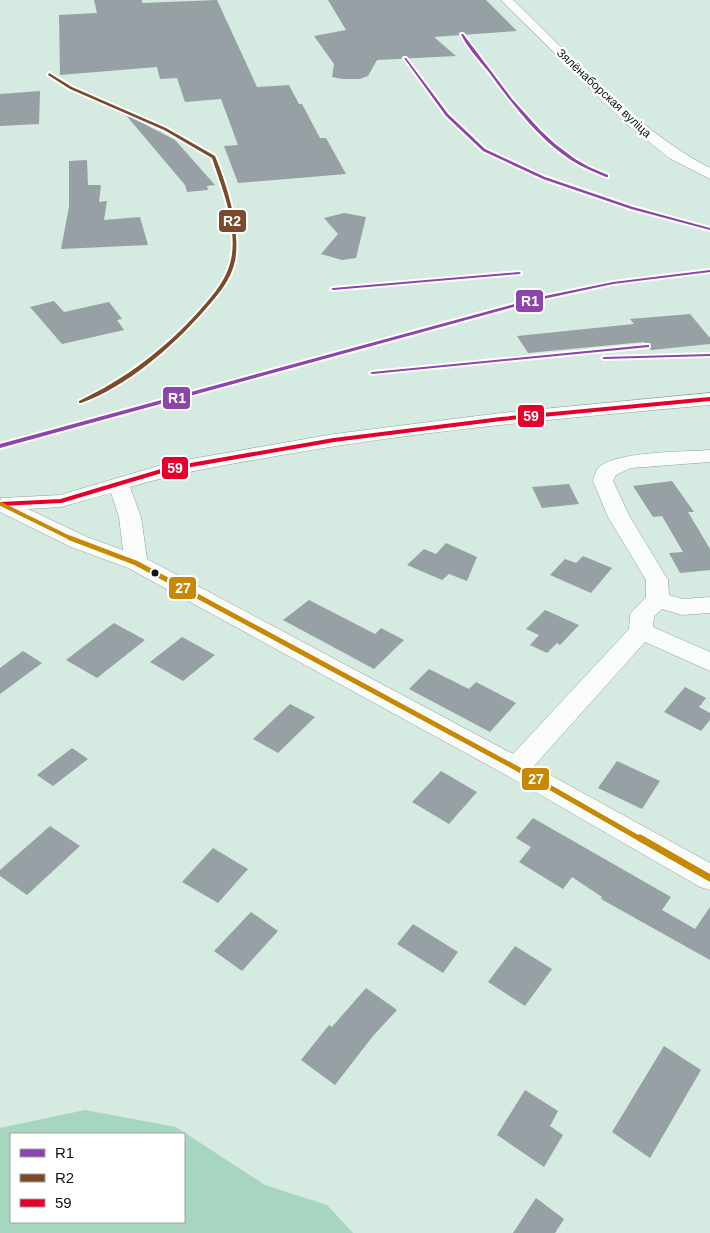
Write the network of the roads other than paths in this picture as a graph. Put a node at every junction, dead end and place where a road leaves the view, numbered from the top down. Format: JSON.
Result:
{"nodes":[{"id":1,"x":507,"y":0,"type":"edge"},
{"id":2,"x":710,"y":174,"type":"edge"},
{"id":3,"x":710,"y":400,"type":"edge"},
{"id":4,"x":710,"y":456,"type":"edge"},
{"id":5,"x":119,"y":484,"type":"junction"},
{"id":6,"x":0,"y":504,"type":"edge"},
{"id":7,"x":136,"y":563,"type":"junction"},
{"id":8,"x":658,"y":599,"type":"junction"},
{"id":9,"x":710,"y":605,"type":"edge"},
{"id":10,"x":682,"y":607,"type":"junction"},
{"id":11,"x":641,"y":631,"type":"junction"},
{"id":12,"x":664,"y":641,"type":"junction"},
{"id":13,"x":710,"y":662,"type":"edge"},
{"id":14,"x":516,"y":768,"type":"junction"},
{"id":15,"x":710,"y":878,"type":"edge"}],
"edges":[{"from":1,"to":2,"type":"main road","name":"Зялёнаборская вуліца"},
{"from":3,"to":5,"type":"street"},
{"from":4,"to":8,"type":"street"},
{"from":5,"to":6,"type":"street"},
{"from":5,"to":7,"type":"street"},
{"from":6,"to":7,"type":"street"},
{"from":7,"to":14,"type":"street"},
{"from":8,"to":10,"type":"street"},
{"from":8,"to":11,"type":"street"},
{"from":9,"to":10,"type":"street"},
{"from":10,"to":12,"type":"street"},
{"from":11,"to":12,"type":"street"},
{"from":11,"to":14,"type":"street"},
{"from":12,"to":13,"type":"street"},
{"from":14,"to":15,"type":"street"}]}
